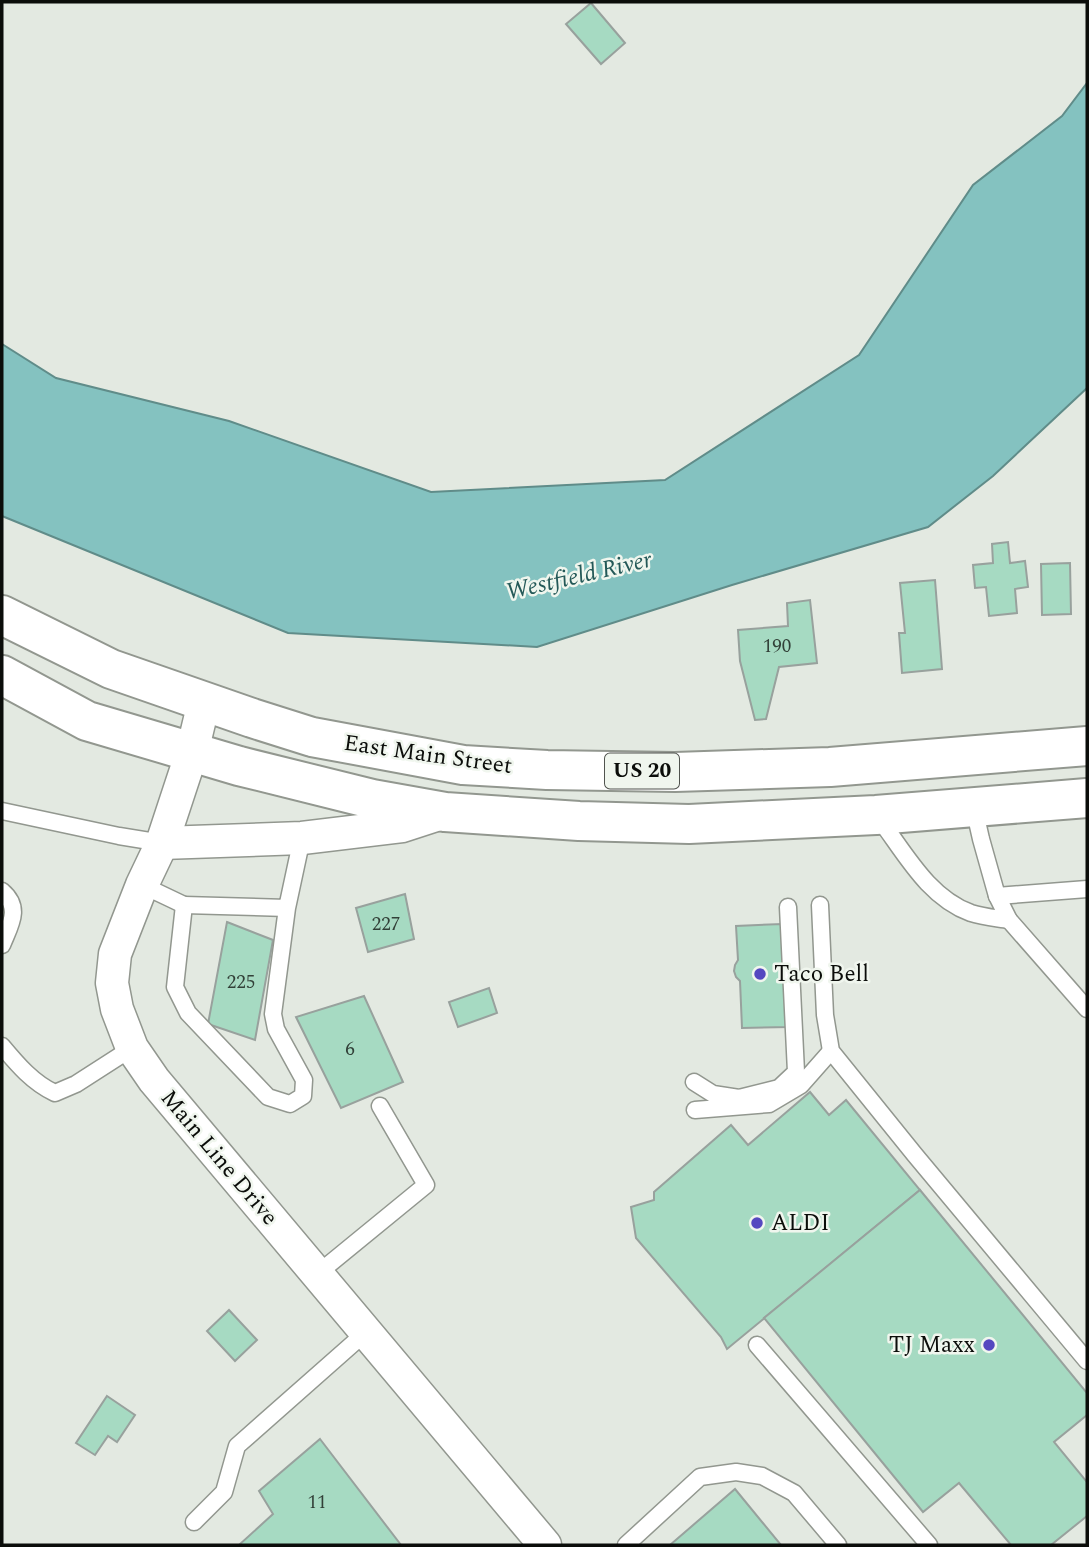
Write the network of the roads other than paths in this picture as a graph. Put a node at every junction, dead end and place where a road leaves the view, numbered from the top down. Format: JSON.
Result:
{"nodes":[{"id":1,"x":2,"y":615,"type":"edge"},
{"id":2,"x":2,"y":675,"type":"edge"},
{"id":3,"x":204,"y":702,"type":"junction"},
{"id":4,"x":1087,"y":746,"type":"edge"},
{"id":5,"x":192,"y":752,"type":"junction"},
{"id":6,"x":1087,"y":798,"type":"edge"},
{"id":7,"x":974,"y":808,"type":"junction"},
{"id":8,"x":2,"y":811,"type":"edge"},
{"id":9,"x":446,"y":811,"type":"junction"},
{"id":10,"x":876,"y":815,"type":"junction"},
{"id":11,"x":302,"y":838,"type":"junction"},
{"id":12,"x":162,"y":843,"type":"junction"},
{"id":13,"x":142,"y":885,"type":"junction"},
{"id":14,"x":1087,"y":889,"type":"edge"},
{"id":15,"x":2,"y":891,"type":"edge"},
{"id":16,"x":997,"y":895,"type":"junction"},
{"id":17,"x":184,"y":905,"type":"junction"},
{"id":18,"x":820,"y":905,"type":"dead end"},
{"id":19,"x":788,"y":907,"type":"dead end"},
{"id":20,"x":286,"y":908,"type":"junction"},
{"id":21,"x":1009,"y":920,"type":"junction"},
{"id":22,"x":2,"y":945,"type":"edge"},
{"id":23,"x":1087,"y":1009,"type":"edge"},
{"id":24,"x":2,"y":1046,"type":"edge"},
{"id":25,"x":132,"y":1048,"type":"junction"},
{"id":26,"x":831,"y":1051,"type":"junction"},
{"id":27,"x":694,"y":1082,"type":"dead end"},
{"id":28,"x":380,"y":1106,"type":"dead end"},
{"id":29,"x":695,"y":1110,"type":"dead end"},
{"id":30,"x":316,"y":1275,"type":"junction"},
{"id":31,"x":365,"y":1333,"type":"junction"},
{"id":32,"x":757,"y":1345,"type":"dead end"},
{"id":33,"x":1087,"y":1361,"type":"edge"},
{"id":34,"x":194,"y":1522,"type":"dead end"},
{"id":35,"x":545,"y":1545,"type":"edge"},
{"id":36,"x":626,"y":1545,"type":"edge"},
{"id":37,"x":838,"y":1545,"type":"edge"},
{"id":38,"x":929,"y":1545,"type":"edge"}],
"edges":[{"from":1,"to":3,"type":"main road","name":"East Main Street","number":"US 20"},
{"from":2,"to":5,"type":"main road","name":"East Main Street","number":"US 20"},
{"from":3,"to":4,"type":"main road","name":"East Main Street","number":"US 20"},
{"from":3,"to":5,"type":"street","name":"Main Line Drive"},
{"from":5,"to":9,"type":"main road","name":"East Main Street","number":"US 20"},
{"from":5,"to":12,"type":"street","name":"Main Line Drive"},
{"from":6,"to":7,"type":"main road","name":"East Main Street","number":"US 20"},
{"from":7,"to":10,"type":"main road","name":"East Main Street","number":"US 20"},
{"from":7,"to":16,"type":"lane"},
{"from":8,"to":12,"type":"lane"},
{"from":9,"to":10,"type":"main road","name":"East Main Street","number":"US 20"},
{"from":9,"to":11,"type":"street"},
{"from":10,"to":21,"type":"lane"},
{"from":11,"to":12,"type":"street"},
{"from":11,"to":20,"type":"lane"},
{"from":12,"to":13,"type":"street","name":"Main Line Drive"},
{"from":13,"to":17,"type":"lane"},
{"from":13,"to":25,"type":"street","name":"Main Line Drive"},
{"from":14,"to":16,"type":"lane"},
{"from":15,"to":22,"type":"lane"},
{"from":16,"to":21,"type":"lane"},
{"from":17,"to":20,"type":"lane"},
{"from":17,"to":20,"type":"lane"},
{"from":18,"to":26,"type":"lane"},
{"from":19,"to":27,"type":"lane"},
{"from":21,"to":23,"type":"lane"},
{"from":24,"to":25,"type":"lane"},
{"from":25,"to":30,"type":"street","name":"Main Line Drive"},
{"from":26,"to":29,"type":"lane"},
{"from":26,"to":33,"type":"lane"},
{"from":28,"to":30,"type":"lane"},
{"from":30,"to":31,"type":"street","name":"Main Line Drive"},
{"from":31,"to":34,"type":"lane"},
{"from":31,"to":35,"type":"street","name":"Main Line Drive"},
{"from":32,"to":38,"type":"lane"},
{"from":36,"to":37,"type":"lane"}]}
